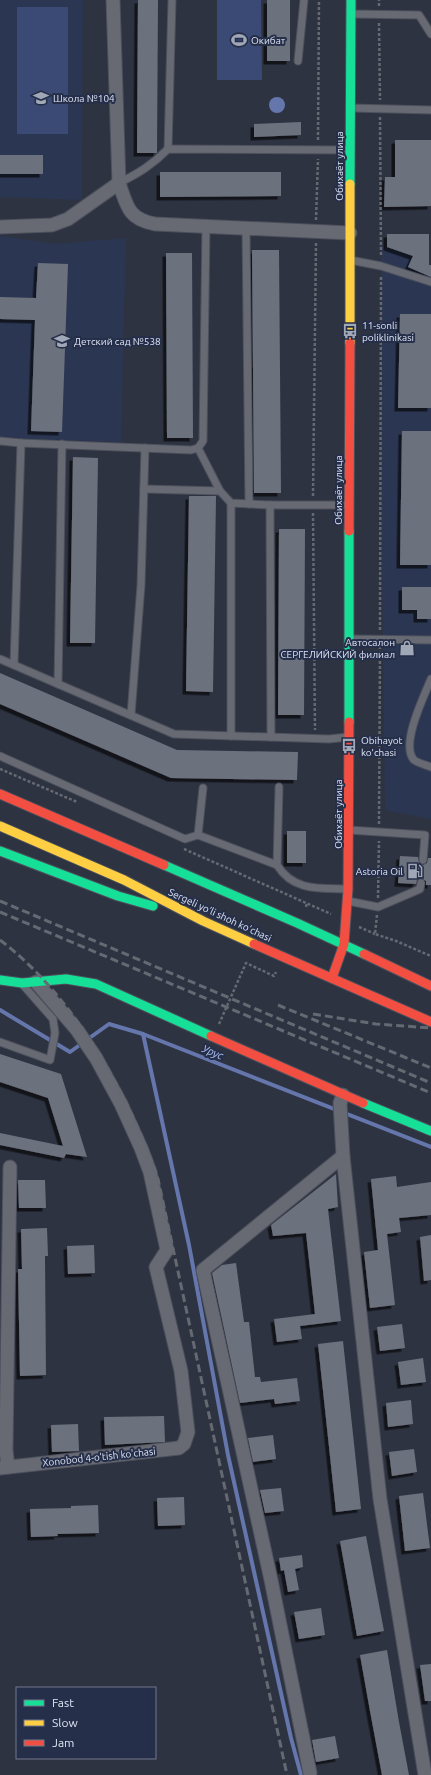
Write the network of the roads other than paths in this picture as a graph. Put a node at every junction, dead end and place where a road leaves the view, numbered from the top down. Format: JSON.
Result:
{"nodes":[{"id":1,"x":113,"y":0,"type":"edge"},
{"id":2,"x":172,"y":0,"type":"edge"},
{"id":3,"x":304,"y":0,"type":"edge"},
{"id":4,"x":351,"y":0,"type":"edge"},
{"id":5,"x":351,"y":14,"type":"junction"},
{"id":6,"x":431,"y":34,"type":"edge"},
{"id":7,"x":298,"y":61,"type":"dead end"},
{"id":8,"x":350,"y":108,"type":"junction"},
{"id":9,"x":431,"y":110,"type":"edge"},
{"id":10,"x":168,"y":148,"type":"junction"},
{"id":11,"x":350,"y":150,"type":"junction"},
{"id":12,"x":119,"y":183,"type":"junction"},
{"id":13,"x":206,"y":226,"type":"junction"},
{"id":14,"x":0,"y":227,"type":"edge"},
{"id":15,"x":246,"y":228,"type":"junction"},
{"id":16,"x":350,"y":233,"type":"junction"},
{"id":17,"x":350,"y":260,"type":"junction"},
{"id":18,"x":431,"y":282,"type":"edge"},
{"id":19,"x":0,"y":441,"type":"edge"},
{"id":20,"x":21,"y":443,"type":"junction"},
{"id":21,"x":62,"y":444,"type":"junction"},
{"id":22,"x":146,"y":448,"type":"junction"},
{"id":23,"x":198,"y":448,"type":"junction"},
{"id":24,"x":144,"y":489,"type":"junction"},
{"id":25,"x":220,"y":491,"type":"junction"},
{"id":26,"x":231,"y":503,"type":"junction"},
{"id":27,"x":249,"y":504,"type":"junction"},
{"id":28,"x":270,"y":505,"type":"junction"},
{"id":29,"x":349,"y":505,"type":"junction"},
{"id":30,"x":349,"y":639,"type":"junction"},
{"id":31,"x":431,"y":640,"type":"edge"},
{"id":32,"x":0,"y":659,"type":"edge"},
{"id":33,"x":14,"y":665,"type":"junction"},
{"id":34,"x":431,"y":679,"type":"edge"},
{"id":35,"x":58,"y":684,"type":"junction"},
{"id":36,"x":131,"y":715,"type":"junction"},
{"id":37,"x":232,"y":736,"type":"junction"},
{"id":38,"x":271,"y":737,"type":"junction"},
{"id":39,"x":348,"y":737,"type":"junction"},
{"id":40,"x":0,"y":756,"type":"edge"},
{"id":41,"x":431,"y":767,"type":"edge"},
{"id":42,"x":279,"y":787,"type":"dead end"},
{"id":43,"x":203,"y":788,"type":"dead end"},
{"id":44,"x":0,"y":794,"type":"edge"},
{"id":45,"x":0,"y":826,"type":"edge"},
{"id":46,"x":349,"y":830,"type":"junction"},
{"id":47,"x":198,"y":835,"type":"junction"},
{"id":48,"x":0,"y":852,"type":"edge"},
{"id":49,"x":423,"y":860,"type":"dead end"},
{"id":50,"x":277,"y":865,"type":"junction"},
{"id":51,"x":421,"y":883,"type":"dead end"},
{"id":52,"x":348,"y":889,"type":"junction"},
{"id":53,"x":348,"y":901,"type":"junction"},
{"id":54,"x":203,"y":921,"type":"junction"},
{"id":55,"x":344,"y":944,"type":"junction"},
{"id":56,"x":332,"y":978,"type":"junction"},
{"id":57,"x":0,"y":980,"type":"edge"},
{"id":58,"x":36,"y":982,"type":"junction"},
{"id":59,"x":22,"y":983,"type":"junction"},
{"id":60,"x":431,"y":986,"type":"edge"},
{"id":61,"x":431,"y":1022,"type":"edge"},
{"id":62,"x":0,"y":1042,"type":"edge"},
{"id":63,"x":341,"y":1106,"type":"junction"},
{"id":64,"x":431,"y":1131,"type":"edge"},
{"id":65,"x":343,"y":1156,"type":"junction"},
{"id":66,"x":10,"y":1168,"type":"dead end"},
{"id":67,"x":4,"y":1468,"type":"edge"},
{"id":68,"x":310,"y":1773,"type":"dead end"},
{"id":69,"x":425,"y":1775,"type":"edge"}],
"edges":[{"from":1,"to":12,"type":"street"},
{"from":2,"to":10,"type":"lane"},
{"from":3,"to":7,"type":"lane"},
{"from":4,"to":5,"type":"street","name":"Обихаёт улица"},
{"from":5,"to":6,"type":"lane"},
{"from":5,"to":8,"type":"street","name":"Обихаёт улица"},
{"from":8,"to":9,"type":"lane"},
{"from":8,"to":11,"type":"street","name":"Обихаёт улица"},
{"from":10,"to":11,"type":"lane"},
{"from":10,"to":12,"type":"lane"},
{"from":11,"to":16,"type":"street","name":"Обихаёт улица"},
{"from":12,"to":13,"type":"street"},
{"from":12,"to":14,"type":"street"},
{"from":13,"to":15,"type":"street"},
{"from":13,"to":23,"type":"lane"},
{"from":15,"to":16,"type":"street"},
{"from":15,"to":27,"type":"lane"},
{"from":16,"to":17,"type":"street","name":"Обихаёт улица"},
{"from":17,"to":18,"type":"lane"},
{"from":17,"to":29,"type":"street","name":"Обихаёт улица"},
{"from":19,"to":20,"type":"lane"},
{"from":20,"to":21,"type":"lane"},
{"from":20,"to":33,"type":"lane"},
{"from":21,"to":22,"type":"lane"},
{"from":21,"to":35,"type":"lane"},
{"from":22,"to":23,"type":"lane"},
{"from":22,"to":24,"type":"lane"},
{"from":23,"to":25,"type":"lane"},
{"from":24,"to":25,"type":"lane"},
{"from":24,"to":36,"type":"lane"},
{"from":25,"to":26,"type":"lane"},
{"from":26,"to":27,"type":"lane"},
{"from":26,"to":37,"type":"lane"},
{"from":27,"to":28,"type":"lane"},
{"from":28,"to":29,"type":"lane"},
{"from":28,"to":38,"type":"lane"},
{"from":29,"to":30,"type":"street","name":"Обихаёт улица"},
{"from":30,"to":31,"type":"lane"},
{"from":30,"to":39,"type":"street","name":"Обихаёт улица"},
{"from":32,"to":33,"type":"lane"},
{"from":33,"to":35,"type":"lane"},
{"from":34,"to":41,"type":"lane"},
{"from":35,"to":36,"type":"lane"},
{"from":36,"to":37,"type":"lane"},
{"from":37,"to":38,"type":"lane"},
{"from":38,"to":39,"type":"lane"},
{"from":39,"to":46,"type":"street","name":"Обихаёт улица"},
{"from":40,"to":47,"type":"lane"},
{"from":42,"to":50,"type":"lane"},
{"from":43,"to":47,"type":"lane"},
{"from":44,"to":55,"type":"street"},
{"from":45,"to":54,"type":"street","name":"Sergeli yo‘li shoh ko‘chasi"},
{"from":46,"to":49,"type":"lane"},
{"from":46,"to":52,"type":"street","name":"Обихаёт улица"},
{"from":47,"to":50,"type":"lane"},
{"from":48,"to":54,"type":"street"},
{"from":50,"to":52,"type":"lane"},
{"from":51,"to":53,"type":"lane"},
{"from":52,"to":53,"type":"street","name":"Обихаёт улица"},
{"from":53,"to":55,"type":"street","name":"Обихаёт улица"},
{"from":54,"to":56,"type":"street","name":"Sergeli yo‘li shoh ko‘chasi"},
{"from":55,"to":56,"type":"street","name":"Обихаёт улица"},
{"from":55,"to":60,"type":"street"},
{"from":56,"to":61,"type":"street","name":"Sergeli yo‘li shoh ko‘chasi"},
{"from":57,"to":59,"type":"street"},
{"from":58,"to":59,"type":"street"},
{"from":58,"to":63,"type":"street"},
{"from":58,"to":67,"type":"street","name":"Xonobod 4-o'tish ko'chasi"},
{"from":59,"to":62,"type":"lane"},
{"from":63,"to":64,"type":"street"},
{"from":63,"to":65,"type":"street"},
{"from":65,"to":68,"type":"street"},
{"from":65,"to":69,"type":"street"},
{"from":66,"to":67,"type":"street"}]}
